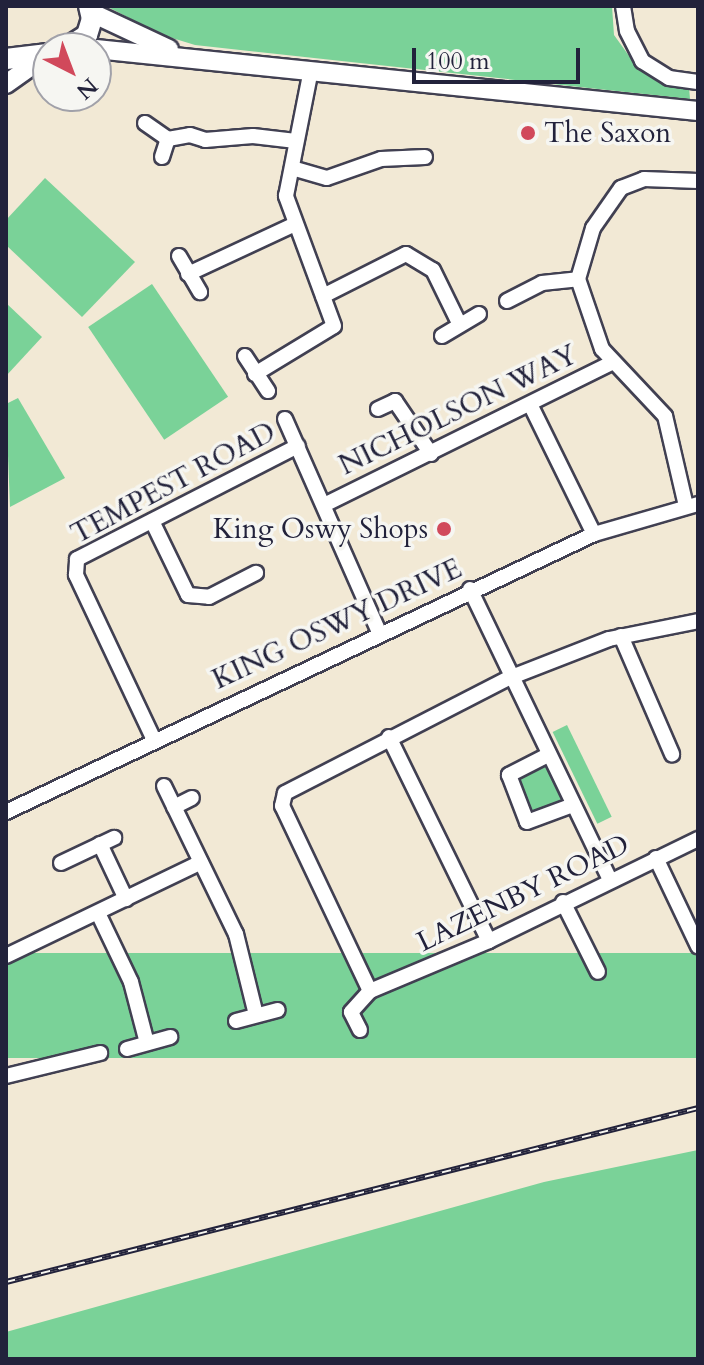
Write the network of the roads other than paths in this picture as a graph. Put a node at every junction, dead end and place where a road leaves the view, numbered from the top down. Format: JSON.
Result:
{"nodes":[{"id":1,"x":623,"y":6,"type":"edge"},
{"id":2,"x":91,"y":8,"type":"edge"},
{"id":3,"x":87,"y":32,"type":"edge"},
{"id":4,"x":112,"y":50,"type":"edge"},
{"id":5,"x":183,"y":55,"type":"junction"},
{"id":6,"x":32,"y":56,"type":"edge"},
{"id":7,"x":6,"y":59,"type":"edge"},
{"id":8,"x":32,"y":65,"type":"edge"},
{"id":9,"x":311,"y":70,"type":"junction"},
{"id":10,"x":698,"y":82,"type":"edge"},
{"id":11,"x":6,"y":84,"type":"edge"},
{"id":12,"x":698,"y":111,"type":"edge"},
{"id":13,"x":145,"y":123,"type":"dead end"},
{"id":14,"x":168,"y":139,"type":"junction"},
{"id":15,"x":296,"y":141,"type":"junction"},
{"id":16,"x":162,"y":157,"type":"dead end"},
{"id":17,"x":425,"y":157,"type":"dead end"},
{"id":18,"x":292,"y":168,"type":"junction"},
{"id":19,"x":698,"y":181,"type":"edge"},
{"id":20,"x":293,"y":225,"type":"junction"},
{"id":21,"x":179,"y":256,"type":"dead end"},
{"id":22,"x":188,"y":274,"type":"junction"},
{"id":23,"x":578,"y":279,"type":"junction"},
{"id":24,"x":200,"y":292,"type":"dead end"},
{"id":25,"x":323,"y":296,"type":"junction"},
{"id":26,"x":507,"y":301,"type":"dead end"},
{"id":27,"x":479,"y":314,"type":"dead end"},
{"id":28,"x":459,"y":323,"type":"junction"},
{"id":29,"x":442,"y":336,"type":"dead end"},
{"id":30,"x":245,"y":356,"type":"dead end"},
{"id":31,"x":613,"y":362,"type":"junction"},
{"id":32,"x":255,"y":374,"type":"junction"},
{"id":33,"x":268,"y":391,"type":"dead end"},
{"id":34,"x":530,"y":404,"type":"junction"},
{"id":35,"x":378,"y":409,"type":"dead end"},
{"id":36,"x":285,"y":419,"type":"dead end"},
{"id":37,"x":298,"y":446,"type":"junction"},
{"id":38,"x":431,"y":454,"type":"junction"},
{"id":39,"x":326,"y":504,"type":"junction"},
{"id":40,"x":692,"y":505,"type":"edge"},
{"id":41,"x":152,"y":521,"type":"junction"},
{"id":42,"x":594,"y":534,"type":"junction"},
{"id":43,"x":256,"y":573,"type":"dead end"},
{"id":44,"x":470,"y":589,"type":"junction"},
{"id":45,"x":698,"y":621,"type":"edge"},
{"id":46,"x":379,"y":632,"type":"junction"},
{"id":47,"x":621,"y":636,"type":"junction"},
{"id":48,"x":509,"y":678,"type":"junction"},
{"id":49,"x":389,"y":737,"type":"junction"},
{"id":50,"x":154,"y":740,"type":"junction"},
{"id":51,"x":672,"y":754,"type":"dead end"},
{"id":52,"x":548,"y":755,"type":"junction"},
{"id":53,"x":164,"y":786,"type":"dead end"},
{"id":54,"x":192,"y":798,"type":"dead end"},
{"id":55,"x":573,"y":805,"type":"junction"},
{"id":56,"x":174,"y":807,"type":"junction"},
{"id":57,"x":6,"y":812,"type":"edge"},
{"id":58,"x":698,"y":839,"type":"edge"},
{"id":59,"x":656,"y":858,"type":"junction"},
{"id":60,"x":201,"y":862,"type":"junction"},
{"id":61,"x":61,"y":863,"type":"dead end"},
{"id":62,"x":610,"y":880,"type":"junction"},
{"id":63,"x":126,"y":899,"type":"junction"},
{"id":64,"x":563,"y":902,"type":"junction"},
{"id":65,"x":98,"y":913,"type":"junction"},
{"id":66,"x":489,"y":941,"type":"junction"},
{"id":67,"x":698,"y":946,"type":"edge"},
{"id":68,"x":6,"y":955,"type":"edge"},
{"id":69,"x":598,"y":972,"type":"dead end"},
{"id":70,"x":370,"y":991,"type":"junction"},
{"id":71,"x":278,"y":1010,"type":"dead end"},
{"id":72,"x":256,"y":1015,"type":"junction"},
{"id":73,"x":236,"y":1021,"type":"dead end"},
{"id":74,"x":360,"y":1030,"type":"dead end"},
{"id":75,"x":170,"y":1037,"type":"dead end"},
{"id":76,"x":147,"y":1043,"type":"junction"},
{"id":77,"x":127,"y":1049,"type":"dead end"},
{"id":78,"x":100,"y":1053,"type":"dead end"},
{"id":79,"x":6,"y":1076,"type":"edge"}],
"edges":[{"from":1,"to":10,"type":"street"},
{"from":2,"to":3,"type":"highway"},
{"from":2,"to":5,"type":"main road"},
{"from":4,"to":5,"type":"main road"},
{"from":5,"to":9,"type":"main road"},
{"from":6,"to":7,"type":"highway"},
{"from":8,"to":11,"type":"main road"},
{"from":9,"to":12,"type":"main road"},
{"from":9,"to":15,"type":"street"},
{"from":13,"to":14,"type":"street"},
{"from":14,"to":15,"type":"street"},
{"from":14,"to":16,"type":"street"},
{"from":15,"to":18,"type":"street"},
{"from":17,"to":18,"type":"street"},
{"from":18,"to":20,"type":"street"},
{"from":19,"to":23,"type":"street"},
{"from":20,"to":22,"type":"street"},
{"from":20,"to":25,"type":"street"},
{"from":21,"to":22,"type":"street"},
{"from":22,"to":24,"type":"street"},
{"from":23,"to":26,"type":"street"},
{"from":23,"to":31,"type":"street"},
{"from":25,"to":28,"type":"street"},
{"from":25,"to":32,"type":"street"},
{"from":27,"to":28,"type":"street"},
{"from":28,"to":29,"type":"street"},
{"from":30,"to":32,"type":"street"},
{"from":31,"to":34,"type":"street","name":"NICHOLSON WAY"},
{"from":31,"to":40,"type":"street"},
{"from":32,"to":33,"type":"street"},
{"from":34,"to":38,"type":"street","name":"NICHOLSON WAY"},
{"from":34,"to":42,"type":"street"},
{"from":35,"to":38,"type":"street"},
{"from":36,"to":37,"type":"street"},
{"from":37,"to":39,"type":"street"},
{"from":37,"to":41,"type":"street","name":"TEMPEST ROAD"},
{"from":38,"to":39,"type":"street","name":"NICHOLSON WAY"},
{"from":39,"to":46,"type":"street"},
{"from":40,"to":42,"type":"street","name":"KING OSWY DRIVE"},
{"from":41,"to":43,"type":"street"},
{"from":41,"to":50,"type":"street","name":"TEMPEST ROAD"},
{"from":42,"to":44,"type":"street","name":"KING OSWY DRIVE"},
{"from":44,"to":46,"type":"street","name":"KING OSWY DRIVE"},
{"from":44,"to":48,"type":"street"},
{"from":45,"to":47,"type":"street"},
{"from":46,"to":50,"type":"street","name":"KING OSWY DRIVE"},
{"from":47,"to":48,"type":"street"},
{"from":47,"to":51,"type":"street"},
{"from":48,"to":49,"type":"street"},
{"from":48,"to":52,"type":"street"},
{"from":49,"to":66,"type":"street"},
{"from":49,"to":70,"type":"street"},
{"from":50,"to":57,"type":"street","name":"KING OSWY DRIVE"},
{"from":52,"to":55,"type":"street"},
{"from":52,"to":55,"type":"street"},
{"from":53,"to":56,"type":"street"},
{"from":54,"to":56,"type":"street"},
{"from":55,"to":62,"type":"street"},
{"from":56,"to":60,"type":"street"},
{"from":58,"to":59,"type":"street","name":"LAZENBY ROAD"},
{"from":59,"to":62,"type":"street","name":"LAZENBY ROAD"},
{"from":59,"to":67,"type":"street"},
{"from":60,"to":63,"type":"street"},
{"from":60,"to":72,"type":"street"},
{"from":61,"to":63,"type":"street"},
{"from":62,"to":64,"type":"street","name":"LAZENBY ROAD"},
{"from":63,"to":65,"type":"street"},
{"from":64,"to":66,"type":"street","name":"LAZENBY ROAD"},
{"from":64,"to":69,"type":"street"},
{"from":65,"to":68,"type":"street"},
{"from":65,"to":76,"type":"street"},
{"from":66,"to":70,"type":"street","name":"LAZENBY ROAD"},
{"from":70,"to":74,"type":"street"},
{"from":71,"to":72,"type":"street"},
{"from":72,"to":73,"type":"street"},
{"from":75,"to":76,"type":"street"},
{"from":76,"to":77,"type":"street"},
{"from":78,"to":79,"type":"street"}]}
